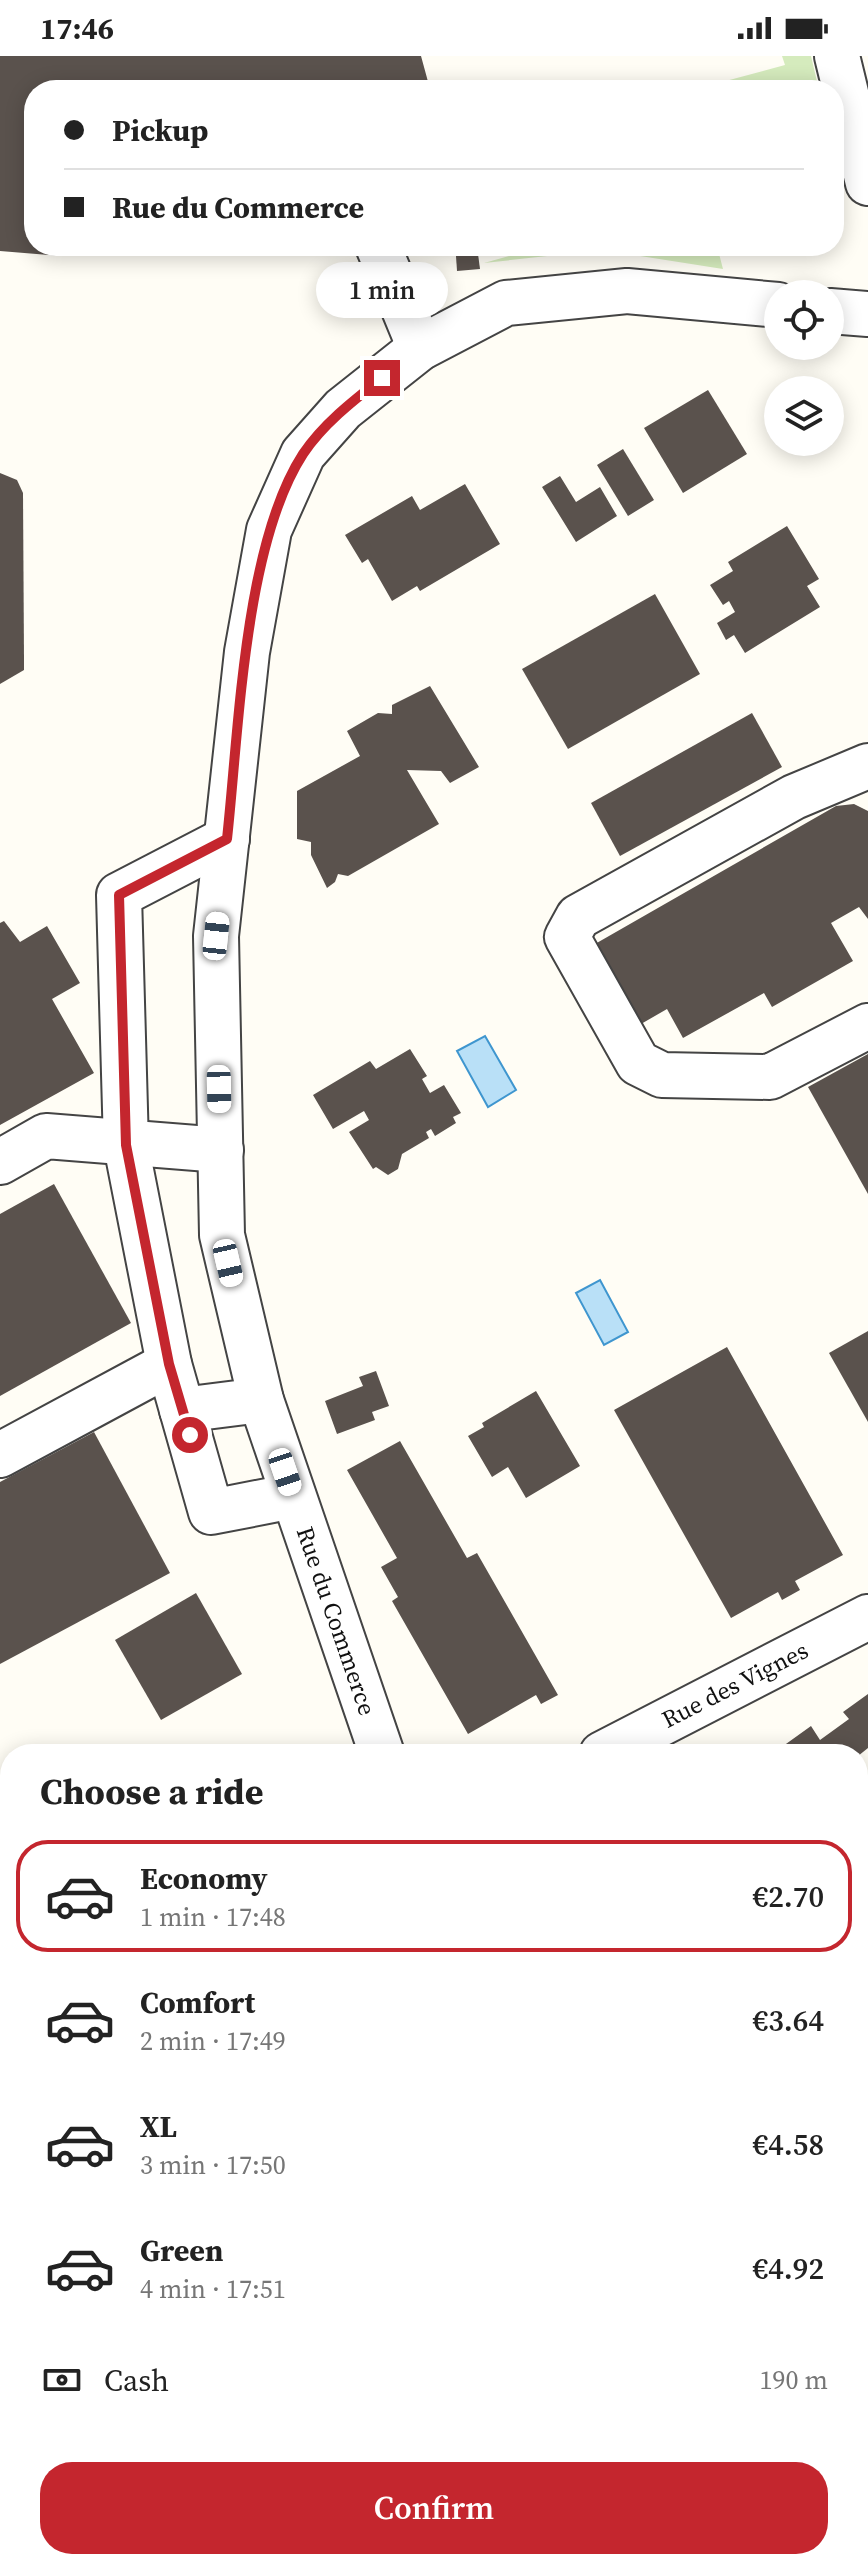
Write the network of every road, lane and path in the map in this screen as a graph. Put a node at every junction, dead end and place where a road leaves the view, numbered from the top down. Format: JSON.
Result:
{"nodes":[{"id":1,"x":837,"y":56,"type":"edge"},
{"id":2,"x":843,"y":80,"type":"edge"},
{"id":3,"x":844,"y":85,"type":"edge"},
{"id":4,"x":868,"y":183,"type":"edge"},
{"id":5,"x":382,"y":256,"type":"edge"},
{"id":6,"x":764,"y":304,"type":"edge"},
{"id":7,"x":844,"y":312,"type":"edge"},
{"id":8,"x":868,"y":314,"type":"edge"},
{"id":9,"x":420,"y":348,"type":"junction"},
{"id":10,"x":868,"y":766,"type":"edge"},
{"id":11,"x":227,"y":839,"type":"junction"},
{"id":12,"x":868,"y":1026,"type":"edge"},
{"id":13,"x":126,"y":1145,"type":"junction"},
{"id":14,"x":221,"y":1150,"type":"junction"},
{"id":15,"x":0,"y":1162,"type":"edge"},
{"id":16,"x":169,"y":1364,"type":"junction"},
{"id":17,"x":261,"y":1400,"type":"junction"},
{"id":18,"x":182,"y":1410,"type":"junction"},
{"id":19,"x":0,"y":1455,"type":"edge"},
{"id":20,"x":293,"y":1496,"type":"junction"},
{"id":21,"x":868,"y":1617,"type":"edge"},
{"id":22,"x":379,"y":1744,"type":"edge"},
{"id":23,"x":621,"y":1744,"type":"edge"}],
"edges":[{"from":1,"to":2,"type":"street"},
{"from":3,"to":4,"type":"street"},
{"from":5,"to":9,"type":"street"},
{"from":6,"to":9,"type":"street","name":"Rue du Commerce"},
{"from":7,"to":8,"type":"street"},
{"from":9,"to":11,"type":"street","name":"Rue du Commerce"},
{"from":10,"to":12,"type":"street"},
{"from":11,"to":13,"type":"street"},
{"from":11,"to":14,"type":"street","name":"Rue du Commerce"},
{"from":13,"to":14,"type":"street"},
{"from":13,"to":15,"type":"street"},
{"from":13,"to":16,"type":"street"},
{"from":14,"to":17,"type":"street","name":"Rue du Commerce"},
{"from":16,"to":18,"type":"street"},
{"from":16,"to":19,"type":"street"},
{"from":17,"to":18,"type":"street"},
{"from":17,"to":20,"type":"street","name":"Rue du Commerce"},
{"from":18,"to":20,"type":"street"},
{"from":20,"to":22,"type":"street","name":"Rue du Commerce"},
{"from":21,"to":23,"type":"street","name":"Rue des Vignes"}]}
